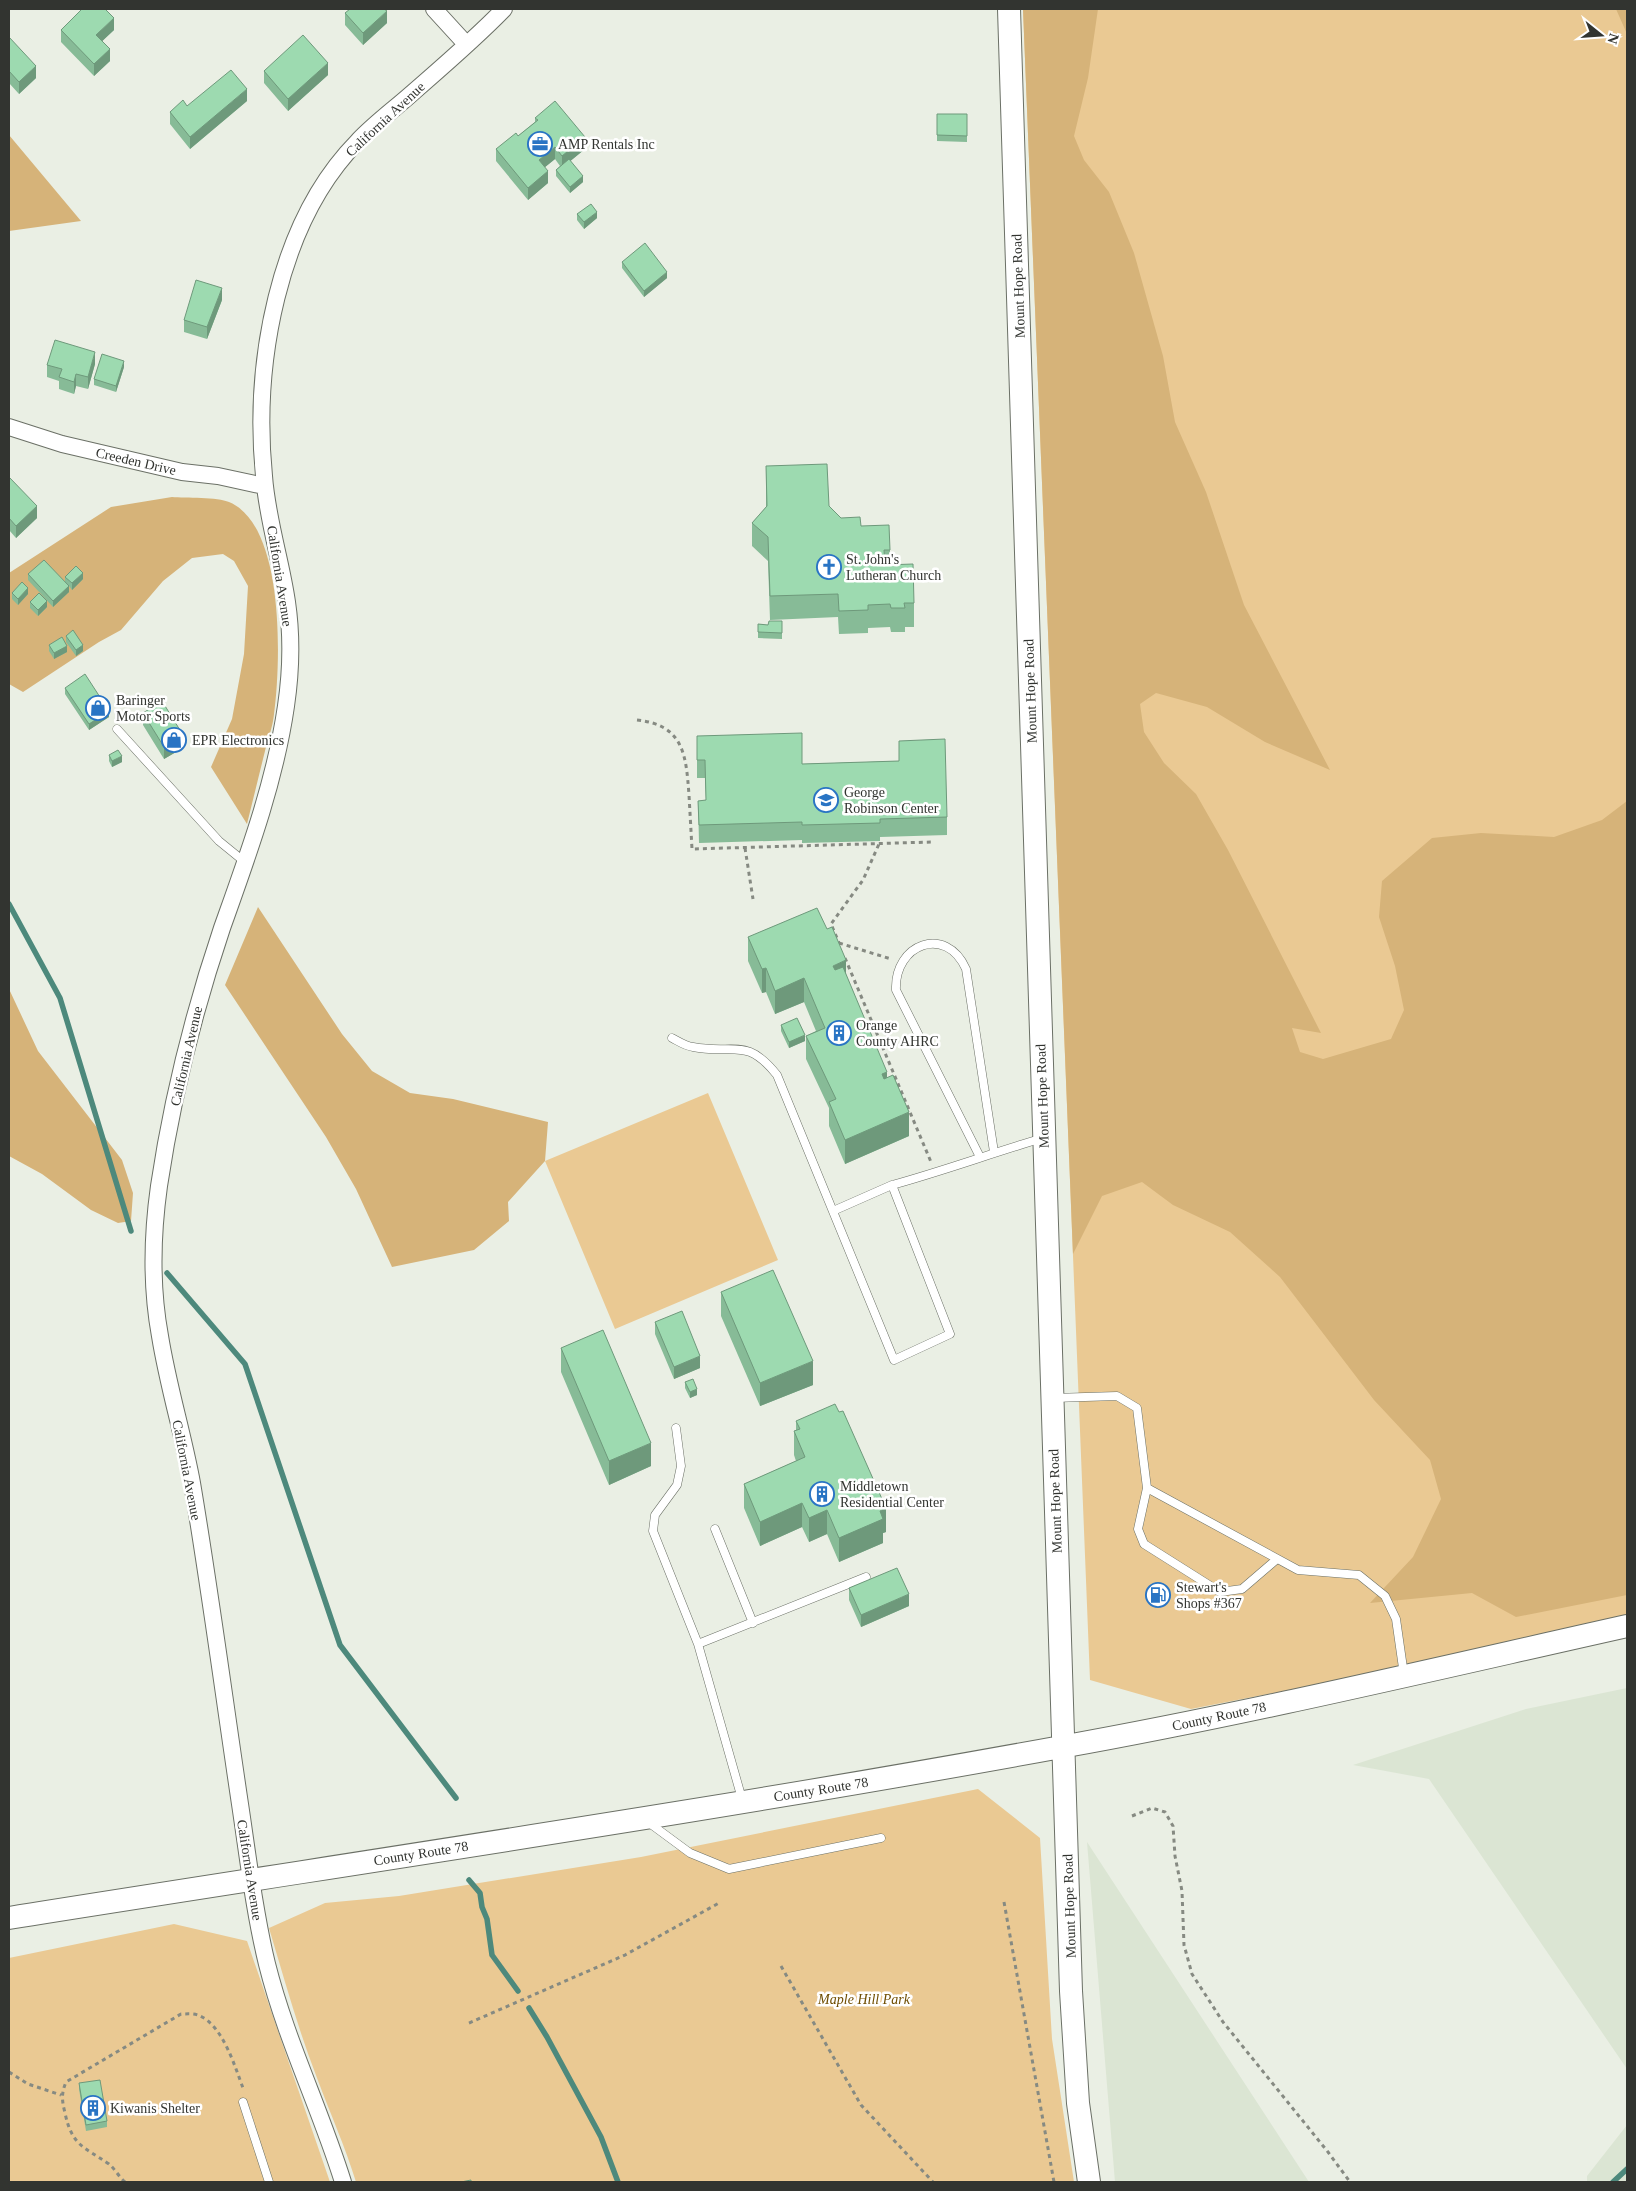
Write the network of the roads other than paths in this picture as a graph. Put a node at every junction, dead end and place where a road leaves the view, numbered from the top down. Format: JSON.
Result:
{"nodes":[{"id":1,"x":434,"y":9,"type":"edge"},
{"id":2,"x":504,"y":9,"type":"edge"},
{"id":3,"x":1009,"y":9,"type":"edge"},
{"id":4,"x":466,"y":44,"type":"junction"},
{"id":5,"x":9,"y":427,"type":"edge"},
{"id":6,"x":264,"y":486,"type":"junction"},
{"id":7,"x":117,"y":729,"type":"dead end"},
{"id":8,"x":246,"y":863,"type":"junction"},
{"id":9,"x":672,"y":1038,"type":"dead end"},
{"id":10,"x":1044,"y":1138,"type":"junction"},
{"id":11,"x":994,"y":1152,"type":"junction"},
{"id":12,"x":980,"y":1157,"type":"junction"},
{"id":13,"x":892,"y":1185,"type":"junction"},
{"id":14,"x":833,"y":1211,"type":"junction"},
{"id":15,"x":1052,"y":1398,"type":"junction"},
{"id":16,"x":676,"y":1428,"type":"dead end"},
{"id":17,"x":1147,"y":1488,"type":"junction"},
{"id":18,"x":715,"y":1529,"type":"dead end"},
{"id":19,"x":1277,"y":1559,"type":"junction"},
{"id":20,"x":866,"y":1576,"type":"dead end"},
{"id":21,"x":753,"y":1622,"type":"junction"},
{"id":22,"x":1627,"y":1626,"type":"edge"},
{"id":23,"x":698,"y":1644,"type":"junction"},
{"id":24,"x":1404,"y":1676,"type":"junction"},
{"id":25,"x":1064,"y":1746,"type":"junction"},
{"id":26,"x":743,"y":1801,"type":"junction"},
{"id":27,"x":642,"y":1818,"type":"junction"},
{"id":28,"x":881,"y":1838,"type":"dead end"},
{"id":29,"x":251,"y":1880,"type":"junction"},
{"id":30,"x":9,"y":1918,"type":"edge"},
{"id":31,"x":243,"y":2102,"type":"dead end"},
{"id":32,"x":269,"y":2182,"type":"edge"},
{"id":33,"x":343,"y":2182,"type":"edge"},
{"id":34,"x":1089,"y":2182,"type":"edge"}],
"edges":[{"from":1,"to":4,"type":"street"},
{"from":2,"to":4,"type":"street","name":"California Avenue"},
{"from":3,"to":10,"type":"street","name":"Mount Hope Road"},
{"from":4,"to":6,"type":"street","name":"California Avenue"},
{"from":5,"to":6,"type":"street","name":"Creeden Drive"},
{"from":6,"to":8,"type":"street","name":"California Avenue"},
{"from":7,"to":8,"type":"lane"},
{"from":8,"to":29,"type":"street","name":"California Avenue"},
{"from":9,"to":14,"type":"lane"},
{"from":10,"to":11,"type":"lane"},
{"from":10,"to":15,"type":"street","name":"Mount Hope Road"},
{"from":11,"to":12,"type":"lane"},
{"from":11,"to":12,"type":"lane"},
{"from":12,"to":13,"type":"lane"},
{"from":13,"to":14,"type":"lane"},
{"from":13,"to":14,"type":"lane"},
{"from":15,"to":17,"type":"lane"},
{"from":15,"to":25,"type":"street","name":"Mount Hope Road"},
{"from":16,"to":23,"type":"lane"},
{"from":17,"to":19,"type":"lane"},
{"from":17,"to":19,"type":"lane"},
{"from":18,"to":21,"type":"lane"},
{"from":19,"to":24,"type":"lane"},
{"from":20,"to":21,"type":"lane"},
{"from":21,"to":23,"type":"lane"},
{"from":22,"to":24,"type":"street","name":"County Route 78"},
{"from":23,"to":26,"type":"lane"},
{"from":24,"to":25,"type":"street","name":"County Route 78"},
{"from":25,"to":26,"type":"street","name":"County Route 78"},
{"from":25,"to":34,"type":"street","name":"Mount Hope Road"},
{"from":26,"to":27,"type":"street","name":"County Route 78"},
{"from":27,"to":28,"type":"lane"},
{"from":27,"to":29,"type":"street","name":"County Route 78"},
{"from":29,"to":30,"type":"street","name":"County Route 78"},
{"from":29,"to":33,"type":"street","name":"California Avenue"},
{"from":31,"to":32,"type":"lane"}]}
